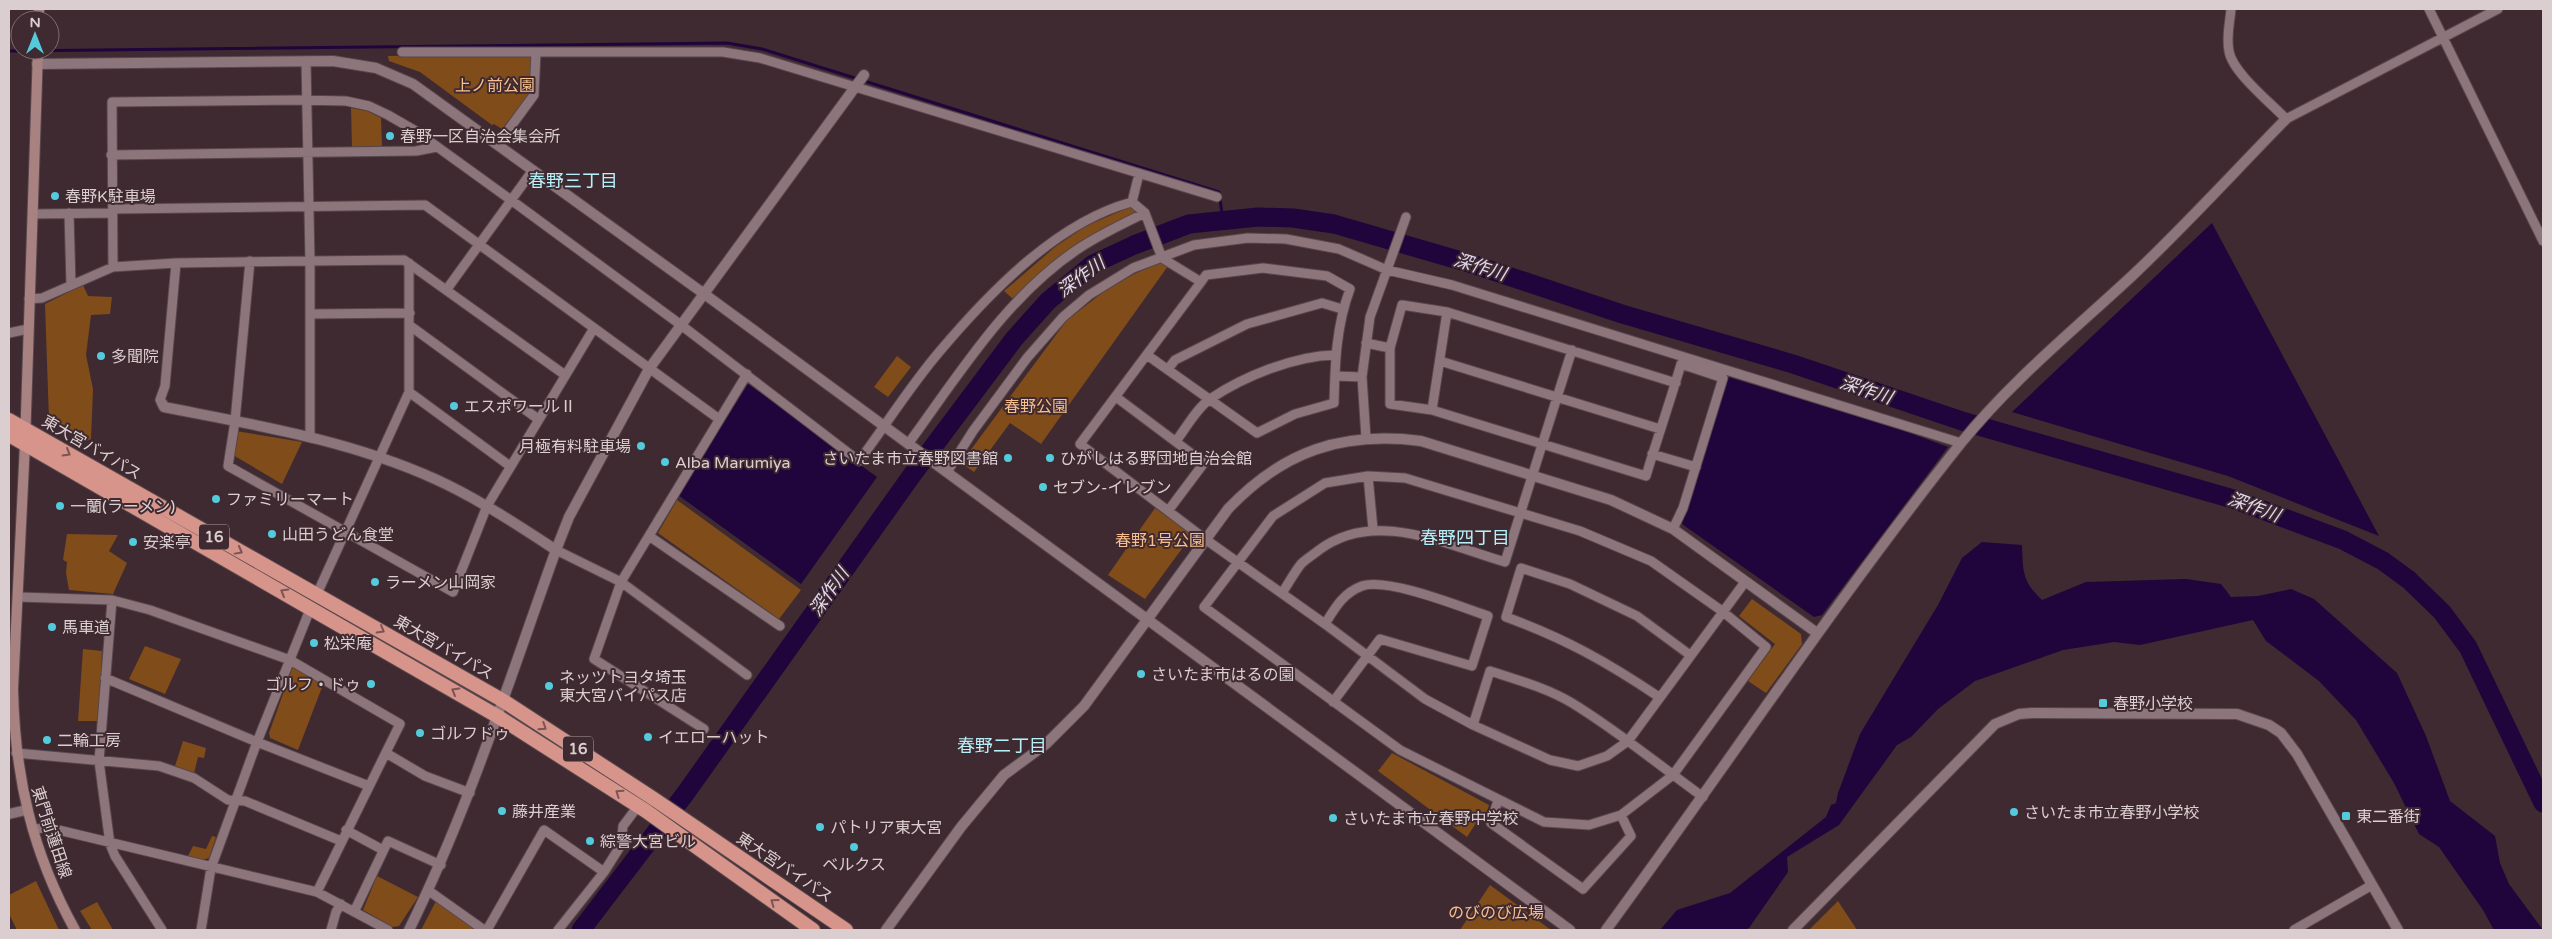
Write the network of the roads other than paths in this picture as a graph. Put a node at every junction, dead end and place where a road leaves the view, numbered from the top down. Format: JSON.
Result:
{"nodes":[{"id":1,"x":2231,"y":9,"type":"edge"},
{"id":2,"x":2429,"y":9,"type":"edge"},
{"id":3,"x":2498,"y":9,"type":"edge"},
{"id":4,"x":2443,"y":37,"type":"junction"},
{"id":5,"x":402,"y":52,"type":"dead end"},
{"id":6,"x":536,"y":52,"type":"junction"},
{"id":7,"x":37,"y":60,"type":"edge"},
{"id":8,"x":306,"y":61,"type":"junction"},
{"id":9,"x":37,"y":64,"type":"junction"},
{"id":10,"x":864,"y":75,"type":"dead end"},
{"id":11,"x":856,"y":87,"type":"junction"},
{"id":12,"x":307,"y":100,"type":"junction"},
{"id":13,"x":2286,"y":118,"type":"junction"},
{"id":14,"x":498,"y":144,"type":"junction"},
{"id":15,"x":437,"y":147,"type":"junction"},
{"id":16,"x":308,"y":154,"type":"junction"},
{"id":17,"x":111,"y":155,"type":"junction"},
{"id":18,"x":533,"y":170,"type":"junction"},
{"id":19,"x":1139,"y":174,"type":"junction"},
{"id":20,"x":1217,"y":197,"type":"dead end"},
{"id":21,"x":510,"y":200,"type":"junction"},
{"id":22,"x":1132,"y":202,"type":"junction"},
{"id":23,"x":309,"y":206,"type":"junction"},
{"id":24,"x":113,"y":211,"type":"junction"},
{"id":25,"x":68,"y":213,"type":"junction"},
{"id":26,"x":1145,"y":213,"type":"junction"},
{"id":27,"x":32,"y":214,"type":"junction"},
{"id":28,"x":1406,"y":217,"type":"dead end"},
{"id":29,"x":2541,"y":229,"type":"edge"},
{"id":30,"x":2543,"y":241,"type":"edge"},
{"id":31,"x":479,"y":243,"type":"junction"},
{"id":32,"x":1162,"y":258,"type":"junction"},
{"id":33,"x":250,"y":261,"type":"junction"},
{"id":34,"x":310,"y":261,"type":"junction"},
{"id":35,"x":176,"y":263,"type":"junction"},
{"id":36,"x":409,"y":263,"type":"junction"},
{"id":37,"x":113,"y":267,"type":"junction"},
{"id":38,"x":1387,"y":270,"type":"junction"},
{"id":39,"x":1201,"y":282,"type":"junction"},
{"id":40,"x":71,"y":285,"type":"junction"},
{"id":41,"x":447,"y":289,"type":"junction"},
{"id":42,"x":703,"y":293,"type":"junction"},
{"id":43,"x":29,"y":299,"type":"junction"},
{"id":44,"x":1342,"y":309,"type":"junction"},
{"id":45,"x":1447,"y":312,"type":"junction"},
{"id":46,"x":410,"y":313,"type":"junction"},
{"id":47,"x":310,"y":314,"type":"junction"},
{"id":48,"x":409,"y":325,"type":"junction"},
{"id":49,"x":681,"y":325,"type":"junction"},
{"id":50,"x":594,"y":328,"type":"junction"},
{"id":51,"x":28,"y":329,"type":"junction"},
{"id":52,"x":9,"y":333,"type":"edge"},
{"id":53,"x":1366,"y":343,"type":"junction"},
{"id":54,"x":1390,"y":348,"type":"junction"},
{"id":55,"x":1572,"y":350,"type":"junction"},
{"id":56,"x":1147,"y":354,"type":"junction"},
{"id":57,"x":1335,"y":354,"type":"junction"},
{"id":58,"x":1440,"y":361,"type":"junction"},
{"id":59,"x":649,"y":369,"type":"junction"},
{"id":60,"x":1168,"y":370,"type":"junction"},
{"id":61,"x":747,"y":374,"type":"junction"},
{"id":62,"x":565,"y":375,"type":"junction"},
{"id":63,"x":1335,"y":376,"type":"junction"},
{"id":64,"x":1362,"y":377,"type":"junction"},
{"id":65,"x":1676,"y":383,"type":"junction"},
{"id":66,"x":409,"y":392,"type":"junction"},
{"id":67,"x":1116,"y":397,"type":"junction"},
{"id":68,"x":1557,"y":397,"type":"junction"},
{"id":69,"x":1209,"y":400,"type":"junction"},
{"id":70,"x":162,"y":403,"type":"joint"},
{"id":71,"x":1432,"y":410,"type":"junction"},
{"id":72,"x":538,"y":419,"type":"junction"},
{"id":73,"x":719,"y":419,"type":"junction"},
{"id":74,"x":9,"y":420,"type":"edge"},
{"id":75,"x":235,"y":421,"type":"junction"},
{"id":76,"x":885,"y":427,"type":"junction"},
{"id":77,"x":25,"y":429,"type":"junction"},
{"id":78,"x":1660,"y":429,"type":"junction"},
{"id":79,"x":9,"y":435,"type":"edge"},
{"id":80,"x":310,"y":436,"type":"junction"},
{"id":81,"x":1366,"y":438,"type":"junction"},
{"id":82,"x":1176,"y":441,"type":"junction"},
{"id":83,"x":1542,"y":443,"type":"junction"},
{"id":84,"x":1961,"y":443,"type":"junction"},
{"id":85,"x":25,"y":444,"type":"junction"},
{"id":86,"x":909,"y":445,"type":"junction"},
{"id":87,"x":1652,"y":454,"type":"junction"},
{"id":88,"x":380,"y":457,"type":"junction"},
{"id":89,"x":510,"y":466,"type":"junction"},
{"id":90,"x":1696,"y":467,"type":"junction"},
{"id":91,"x":944,"y":471,"type":"junction"},
{"id":92,"x":1368,"y":476,"type":"junction"},
{"id":93,"x":1532,"y":476,"type":"junction"},
{"id":94,"x":486,"y":506,"type":"junction"},
{"id":95,"x":1168,"y":511,"type":"junction"},
{"id":96,"x":1521,"y":512,"type":"junction"},
{"id":97,"x":1373,"y":529,"type":"junction"},
{"id":98,"x":1673,"y":529,"type":"junction"},
{"id":99,"x":346,"y":530,"type":"junction"},
{"id":100,"x":649,"y":536,"type":"junction"},
{"id":101,"x":1205,"y":539,"type":"junction"},
{"id":102,"x":556,"y":550,"type":"junction"},
{"id":103,"x":1237,"y":561,"type":"junction"},
{"id":104,"x":620,"y":582,"type":"junction"},
{"id":105,"x":1746,"y":582,"type":"junction"},
{"id":106,"x":1282,"y":593,"type":"junction"},
{"id":107,"x":317,"y":594,"type":"junction"},
{"id":108,"x":18,"y":597,"type":"junction"},
{"id":109,"x":112,"y":600,"type":"junction"},
{"id":110,"x":311,"y":607,"type":"junction"},
{"id":111,"x":1722,"y":612,"type":"junction"},
{"id":112,"x":1146,"y":620,"type":"junction"},
{"id":113,"x":1325,"y":624,"type":"junction"},
{"id":114,"x":780,"y":626,"type":"dead end"},
{"id":115,"x":1817,"y":633,"type":"junction"},
{"id":116,"x":12,"y":647,"type":"edge"},
{"id":117,"x":1690,"y":654,"type":"junction"},
{"id":118,"x":1367,"y":656,"type":"junction"},
{"id":119,"x":290,"y":660,"type":"junction"},
{"id":120,"x":747,"y":674,"type":"dead end"},
{"id":121,"x":105,"y":678,"type":"junction"},
{"id":122,"x":1659,"y":697,"type":"junction"},
{"id":123,"x":502,"y":700,"type":"junction"},
{"id":124,"x":1333,"y":702,"type":"junction"},
{"id":125,"x":497,"y":716,"type":"junction"},
{"id":126,"x":1473,"y":725,"type":"junction"},
{"id":127,"x":704,"y":729,"type":"dead end"},
{"id":128,"x":1628,"y":741,"type":"junction"},
{"id":129,"x":256,"y":742,"type":"junction"},
{"id":130,"x":16,"y":753,"type":"junction"},
{"id":131,"x":386,"y":753,"type":"junction"},
{"id":132,"x":99,"y":761,"type":"junction"},
{"id":133,"x":1673,"y":775,"type":"junction"},
{"id":134,"x":369,"y":786,"type":"junction"},
{"id":135,"x":470,"y":793,"type":"junction"},
{"id":136,"x":1703,"y":797,"type":"junction"},
{"id":137,"x":1498,"y":800,"type":"junction"},
{"id":138,"x":236,"y":801,"type":"junction"},
{"id":139,"x":642,"y":808,"type":"junction"},
{"id":140,"x":26,"y":810,"type":"junction"},
{"id":141,"x":9,"y":814,"type":"edge"},
{"id":142,"x":1621,"y":815,"type":"junction"},
{"id":143,"x":33,"y":830,"type":"junction"},
{"id":144,"x":346,"y":830,"type":"junction"},
{"id":145,"x":341,"y":841,"type":"junction"},
{"id":146,"x":110,"y":844,"type":"junction"},
{"id":147,"x":383,"y":850,"type":"junction"},
{"id":148,"x":441,"y":865,"type":"junction"},
{"id":149,"x":211,"y":868,"type":"junction"},
{"id":150,"x":604,"y":872,"type":"junction"},
{"id":151,"x":2372,"y":885,"type":"junction"},
{"id":152,"x":429,"y":890,"type":"junction"},
{"id":153,"x":317,"y":892,"type":"junction"},
{"id":154,"x":341,"y":904,"type":"junction"},
{"id":155,"x":354,"y":912,"type":"junction"},
{"id":156,"x":74,"y":930,"type":"edge"},
{"id":157,"x":162,"y":930,"type":"edge"},
{"id":158,"x":201,"y":930,"type":"edge"},
{"id":159,"x":331,"y":930,"type":"edge"},
{"id":160,"x":388,"y":930,"type":"edge"},
{"id":161,"x":409,"y":930,"type":"edge"},
{"id":162,"x":485,"y":930,"type":"edge"},
{"id":163,"x":558,"y":930,"type":"edge"},
{"id":164,"x":813,"y":930,"type":"edge"},
{"id":165,"x":846,"y":930,"type":"edge"},
{"id":166,"x":886,"y":930,"type":"edge"},
{"id":167,"x":1570,"y":930,"type":"edge"},
{"id":168,"x":1606,"y":930,"type":"edge"},
{"id":169,"x":1793,"y":930,"type":"edge"},
{"id":170,"x":2294,"y":930,"type":"edge"},
{"id":171,"x":2398,"y":930,"type":"edge"}],
"edges":[{"from":1,"to":13,"type":"street"},
{"from":2,"to":4,"type":"street"},
{"from":3,"to":4,"type":"street"},
{"from":4,"to":13,"type":"street"},
{"from":4,"to":29,"type":"street"},
{"from":5,"to":6,"type":"street"},
{"from":6,"to":11,"type":"street"},
{"from":6,"to":14,"type":"street"},
{"from":7,"to":9,"type":"main road","name":"東門前蓮田線"},
{"from":8,"to":9,"type":"street"},
{"from":8,"to":12,"type":"street"},
{"from":8,"to":14,"type":"street"},
{"from":9,"to":27,"type":"main road","name":"東門前蓮田線"},
{"from":10,"to":11,"type":"street"},
{"from":11,"to":19,"type":"street"},
{"from":11,"to":42,"type":"street"},
{"from":12,"to":15,"type":"street"},
{"from":12,"to":16,"type":"street"},
{"from":12,"to":17,"type":"street"},
{"from":13,"to":84,"type":"street"},
{"from":14,"to":18,"type":"street"},
{"from":15,"to":16,"type":"street"},
{"from":15,"to":21,"type":"street"},
{"from":16,"to":17,"type":"street"},
{"from":16,"to":23,"type":"street"},
{"from":17,"to":24,"type":"street"},
{"from":18,"to":21,"type":"street"},
{"from":18,"to":42,"type":"street"},
{"from":19,"to":20,"type":"street"},
{"from":19,"to":22,"type":"street"},
{"from":21,"to":31,"type":"street"},
{"from":21,"to":49,"type":"street"},
{"from":22,"to":26,"type":"street"},
{"from":22,"to":76,"type":"street"},
{"from":23,"to":24,"type":"street"},
{"from":23,"to":31,"type":"street"},
{"from":23,"to":34,"type":"street"},
{"from":24,"to":25,"type":"street"},
{"from":24,"to":37,"type":"street"},
{"from":25,"to":27,"type":"street"},
{"from":25,"to":40,"type":"street"},
{"from":26,"to":32,"type":"street"},
{"from":26,"to":86,"type":"street"},
{"from":27,"to":43,"type":"main road","name":"東門前蓮田線"},
{"from":28,"to":38,"type":"street"},
{"from":29,"to":30,"type":"street"},
{"from":31,"to":41,"type":"street"},
{"from":31,"to":50,"type":"street"},
{"from":32,"to":38,"type":"street"},
{"from":32,"to":39,"type":"street"},
{"from":32,"to":91,"type":"street"},
{"from":33,"to":34,"type":"street"},
{"from":33,"to":35,"type":"street"},
{"from":33,"to":75,"type":"street"},
{"from":34,"to":36,"type":"street"},
{"from":34,"to":47,"type":"street"},
{"from":35,"to":37,"type":"street"},
{"from":35,"to":70,"type":"street"},
{"from":36,"to":41,"type":"street"},
{"from":36,"to":46,"type":"street"},
{"from":37,"to":40,"type":"street"},
{"from":38,"to":53,"type":"street"},
{"from":38,"to":84,"type":"street"},
{"from":39,"to":44,"type":"street"},
{"from":39,"to":56,"type":"street"},
{"from":40,"to":43,"type":"street"},
{"from":41,"to":62,"type":"street"},
{"from":42,"to":49,"type":"street"},
{"from":42,"to":76,"type":"street"},
{"from":43,"to":51,"type":"main road","name":"東門前蓮田線"},
{"from":44,"to":57,"type":"street"},
{"from":44,"to":60,"type":"street"},
{"from":45,"to":54,"type":"street"},
{"from":45,"to":55,"type":"street"},
{"from":45,"to":58,"type":"street"},
{"from":46,"to":47,"type":"street"},
{"from":46,"to":48,"type":"street"},
{"from":47,"to":80,"type":"street"},
{"from":48,"to":66,"type":"street"},
{"from":48,"to":72,"type":"street"},
{"from":49,"to":59,"type":"street"},
{"from":49,"to":61,"type":"street"},
{"from":50,"to":59,"type":"street"},
{"from":50,"to":62,"type":"street"},
{"from":51,"to":52,"type":"street"},
{"from":51,"to":77,"type":"main road","name":"東門前蓮田線"},
{"from":53,"to":54,"type":"street"},
{"from":53,"to":64,"type":"street"},
{"from":54,"to":71,"type":"street"},
{"from":55,"to":65,"type":"street"},
{"from":55,"to":68,"type":"street"},
{"from":56,"to":60,"type":"street"},
{"from":56,"to":67,"type":"street"},
{"from":57,"to":63,"type":"street"},
{"from":57,"to":69,"type":"street"},
{"from":58,"to":68,"type":"street"},
{"from":58,"to":71,"type":"street"},
{"from":59,"to":73,"type":"street"},
{"from":59,"to":102,"type":"street"},
{"from":60,"to":69,"type":"street"},
{"from":61,"to":73,"type":"street"},
{"from":61,"to":76,"type":"street"},
{"from":62,"to":72,"type":"street"},
{"from":63,"to":64,"type":"street"},
{"from":63,"to":69,"type":"street"},
{"from":64,"to":81,"type":"street"},
{"from":65,"to":78,"type":"street"},
{"from":65,"to":90,"type":"street"},
{"from":66,"to":88,"type":"street"},
{"from":66,"to":89,"type":"street"},
{"from":67,"to":82,"type":"street"},
{"from":67,"to":95,"type":"street"},
{"from":68,"to":78,"type":"street"},
{"from":68,"to":83,"type":"street"},
{"from":69,"to":82,"type":"street"},
{"from":70,"to":75,"type":"street"},
{"from":71,"to":83,"type":"street"},
{"from":72,"to":89,"type":"street"},
{"from":73,"to":100,"type":"street"},
{"from":74,"to":77,"type":"highway","name":"東大宮バイパス","number":"16"},
{"from":75,"to":80,"type":"street"},
{"from":75,"to":99,"type":"street"},
{"from":76,"to":86,"type":"street"},
{"from":77,"to":85,"type":"main road","name":"東門前蓮田線"},
{"from":77,"to":107,"type":"highway","name":"東大宮バイパス","number":"16","one_way":true},
{"from":78,"to":87,"type":"street"},
{"from":79,"to":85,"type":"highway","name":"東大宮バイパス","number":"16"},
{"from":80,"to":88,"type":"street"},
{"from":81,"to":93,"type":"street"},
{"from":81,"to":101,"type":"street"},
{"from":82,"to":95,"type":"street"},
{"from":83,"to":87,"type":"street"},
{"from":83,"to":93,"type":"street"},
{"from":84,"to":115,"type":"street"},
{"from":85,"to":108,"type":"main road","name":"東門前蓮田線"},
{"from":110,"to":85,"type":"highway","name":"東大宮バイパス","number":"16","one_way":true},
{"from":86,"to":91,"type":"street"},
{"from":87,"to":90,"type":"street"},
{"from":88,"to":94,"type":"street"},
{"from":88,"to":99,"type":"street"},
{"from":89,"to":94,"type":"street"},
{"from":90,"to":98,"type":"street"},
{"from":91,"to":112,"type":"street"},
{"from":92,"to":96,"type":"street"},
{"from":92,"to":97,"type":"street"},
{"from":92,"to":103,"type":"street"},
{"from":93,"to":96,"type":"street"},
{"from":93,"to":98,"type":"street"},
{"from":94,"to":99,"type":"street"},
{"from":94,"to":102,"type":"street"},
{"from":95,"to":101,"type":"street"},
{"from":96,"to":97,"type":"street"},
{"from":96,"to":111,"type":"street"},
{"from":97,"to":106,"type":"street"},
{"from":98,"to":105,"type":"street"},
{"from":99,"to":107,"type":"street"},
{"from":100,"to":104,"type":"street"},
{"from":100,"to":114,"type":"street"},
{"from":101,"to":103,"type":"street"},
{"from":101,"to":112,"type":"street"},
{"from":102,"to":104,"type":"street"},
{"from":102,"to":123,"type":"street"},
{"from":103,"to":106,"type":"street"},
{"from":103,"to":124,"type":"street"},
{"from":104,"to":120,"type":"street"},
{"from":104,"to":127,"type":"street"},
{"from":105,"to":111,"type":"street"},
{"from":105,"to":115,"type":"street"},
{"from":106,"to":113,"type":"street"},
{"from":107,"to":123,"type":"highway","name":"東大宮バイパス","number":"16","one_way":true},
{"from":108,"to":109,"type":"street"},
{"from":108,"to":116,"type":"main road","name":"東門前蓮田線"},
{"from":109,"to":119,"type":"street"},
{"from":109,"to":121,"type":"street"},
{"from":110,"to":119,"type":"street"},
{"from":125,"to":110,"type":"highway","name":"東大宮バイパス","number":"16","one_way":true},
{"from":111,"to":117,"type":"street"},
{"from":111,"to":133,"type":"street"},
{"from":112,"to":166,"type":"street"},
{"from":112,"to":167,"type":"street"},
{"from":113,"to":118,"type":"street"},
{"from":113,"to":118,"type":"street"},
{"from":115,"to":136,"type":"street"},
{"from":116,"to":130,"type":"main road","name":"東門前蓮田線"},
{"from":117,"to":122,"type":"street"},
{"from":117,"to":122,"type":"street"},
{"from":118,"to":124,"type":"street"},
{"from":118,"to":126,"type":"street"},
{"from":119,"to":129,"type":"street"},
{"from":119,"to":131,"type":"street"},
{"from":121,"to":129,"type":"street"},
{"from":121,"to":132,"type":"street"},
{"from":122,"to":128,"type":"street"},
{"from":123,"to":125,"type":"street"},
{"from":123,"to":165,"type":"highway","name":"東大宮バイパス","number":"16","one_way":true},
{"from":124,"to":137,"type":"street"},
{"from":125,"to":135,"type":"street"},
{"from":139,"to":125,"type":"highway","name":"東大宮バイパス","number":"16","one_way":true},
{"from":126,"to":128,"type":"street"},
{"from":126,"to":128,"type":"street"},
{"from":128,"to":133,"type":"street"},
{"from":129,"to":134,"type":"street"},
{"from":129,"to":138,"type":"street"},
{"from":130,"to":132,"type":"street"},
{"from":130,"to":140,"type":"main road","name":"東門前蓮田線"},
{"from":131,"to":134,"type":"street"},
{"from":131,"to":135,"type":"street"},
{"from":132,"to":138,"type":"street"},
{"from":132,"to":146,"type":"street"},
{"from":133,"to":136,"type":"street"},
{"from":133,"to":142,"type":"street"},
{"from":134,"to":144,"type":"street"},
{"from":135,"to":148,"type":"street"},
{"from":136,"to":168,"type":"street"},
{"from":137,"to":142,"type":"street"},
{"from":137,"to":142,"type":"street"},
{"from":138,"to":145,"type":"street"},
{"from":138,"to":149,"type":"street"},
{"from":139,"to":150,"type":"street"},
{"from":164,"to":139,"type":"highway","name":"東大宮バイパス","number":"16","one_way":true},
{"from":140,"to":141,"type":"street"},
{"from":140,"to":143,"type":"main road","name":"東門前蓮田線"},
{"from":143,"to":146,"type":"street"},
{"from":143,"to":156,"type":"main road","name":"東門前蓮田線"},
{"from":144,"to":145,"type":"street"},
{"from":144,"to":147,"type":"street"},
{"from":145,"to":153,"type":"street"},
{"from":146,"to":149,"type":"street"},
{"from":146,"to":157,"type":"street"},
{"from":147,"to":148,"type":"street"},
{"from":147,"to":155,"type":"street"},
{"from":148,"to":152,"type":"street"},
{"from":149,"to":153,"type":"street"},
{"from":149,"to":158,"type":"street"},
{"from":150,"to":162,"type":"street"},
{"from":150,"to":163,"type":"street"},
{"from":151,"to":169,"type":"street"},
{"from":151,"to":170,"type":"street"},
{"from":151,"to":171,"type":"street"},
{"from":152,"to":161,"type":"street"},
{"from":152,"to":162,"type":"street"},
{"from":153,"to":154,"type":"street"},
{"from":154,"to":155,"type":"street"},
{"from":154,"to":159,"type":"street"},
{"from":155,"to":160,"type":"street"}]}
